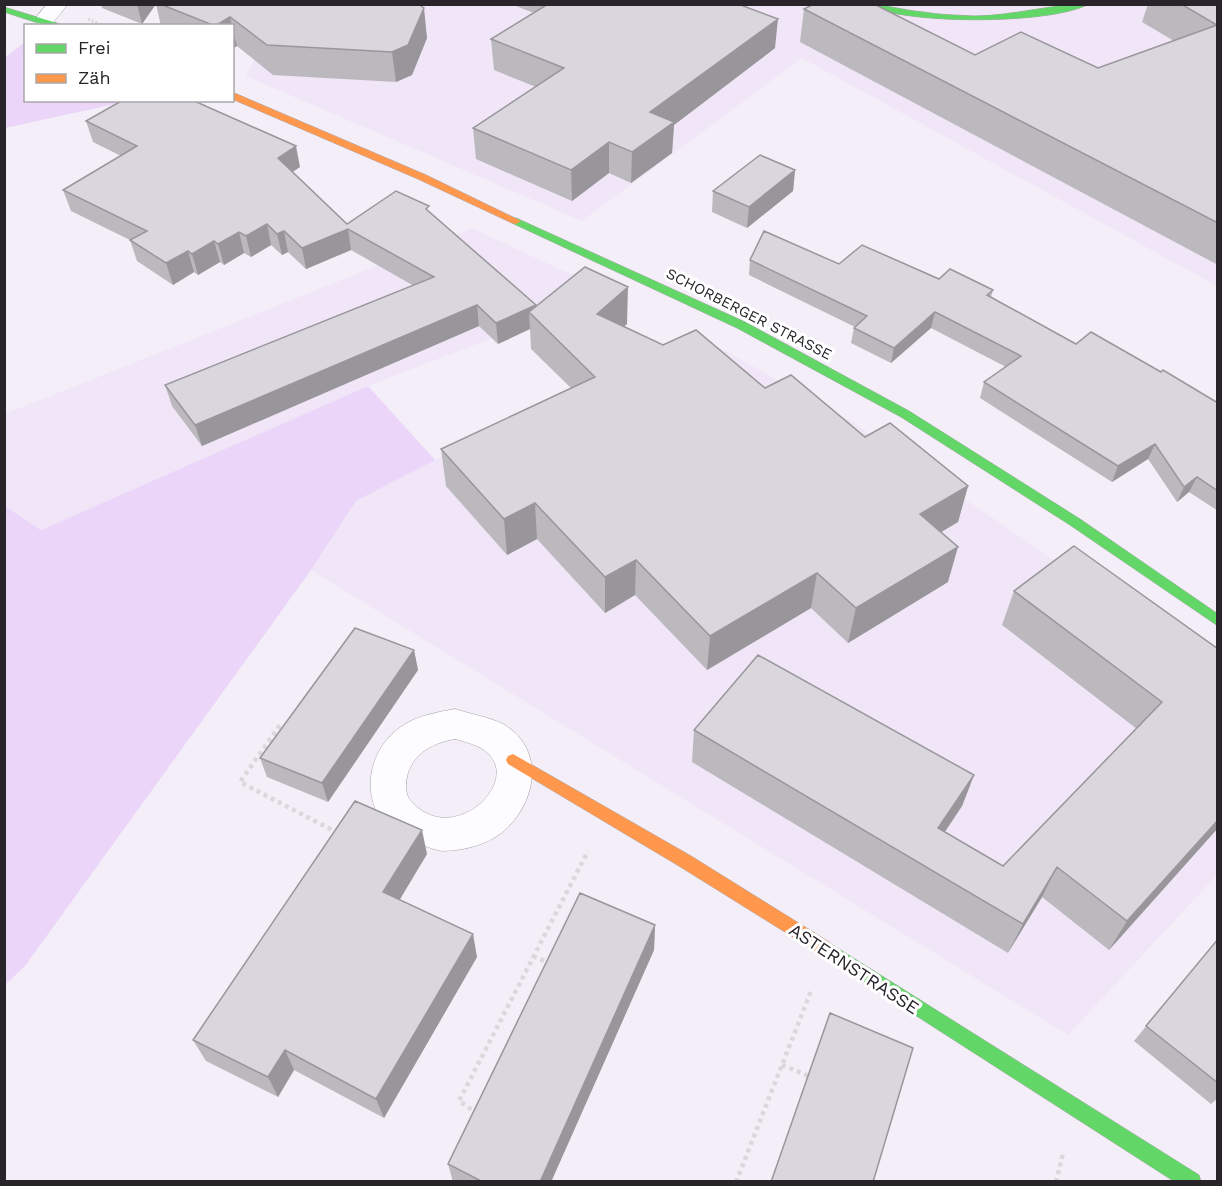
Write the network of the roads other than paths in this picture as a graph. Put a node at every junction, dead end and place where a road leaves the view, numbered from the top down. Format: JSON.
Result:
{"nodes":[{"id":1,"x":867,"y":4,"type":"edge"},
{"id":2,"x":1085,"y":4,"type":"edge"},
{"id":3,"x":4,"y":9,"type":"edge"},
{"id":4,"x":54,"y":17,"type":"edge"},
{"id":5,"x":234,"y":96,"type":"edge"},
{"id":6,"x":1218,"y":621,"type":"edge"},
{"id":7,"x":513,"y":760,"type":"dead end"},
{"id":8,"x":1192,"y":1182,"type":"edge"}],
"edges":[{"from":1,"to":2,"type":"street"},
{"from":3,"to":4,"type":"street"},
{"from":5,"to":6,"type":"street","name":"SCHORBERGER STRASSE"},
{"from":7,"to":8,"type":"street","name":"ASTERNSTRASSE"}]}
